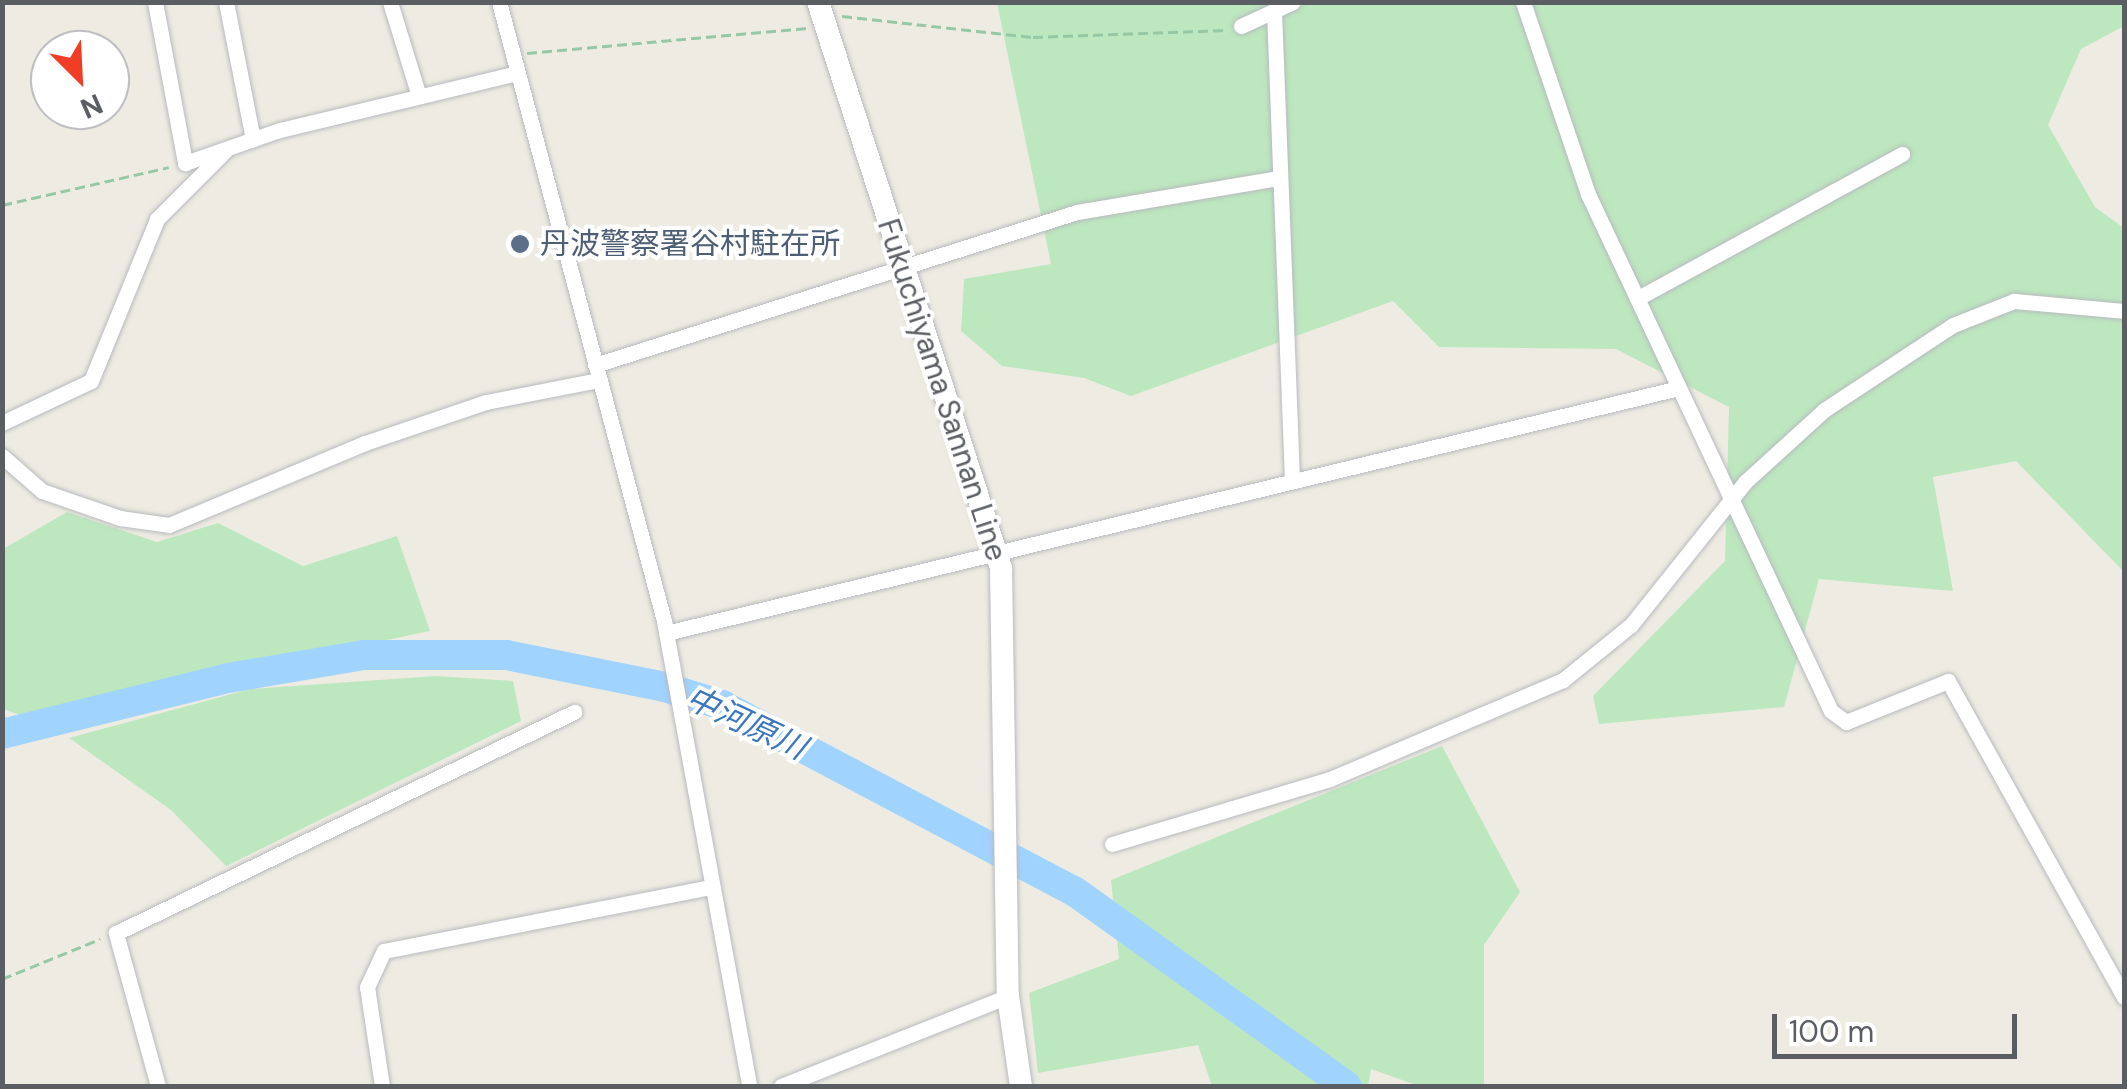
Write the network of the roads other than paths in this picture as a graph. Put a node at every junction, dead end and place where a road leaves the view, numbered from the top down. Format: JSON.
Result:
{"nodes":[{"id":1,"x":155,"y":2,"type":"edge"},
{"id":2,"x":226,"y":2,"type":"edge"},
{"id":3,"x":390,"y":2,"type":"edge"},
{"id":4,"x":499,"y":2,"type":"edge"},
{"id":5,"x":1294,"y":2,"type":"edge"},
{"id":6,"x":1524,"y":2,"type":"edge"},
{"id":7,"x":1274,"y":11,"type":"junction"},
{"id":8,"x":821,"y":15,"type":"edge"},
{"id":9,"x":1241,"y":26,"type":"road end"},
{"id":10,"x":517,"y":73,"type":"junction"},
{"id":11,"x":419,"y":96,"type":"junction"},
{"id":12,"x":252,"y":139,"type":"junction"},
{"id":13,"x":228,"y":148,"type":"junction"},
{"id":14,"x":1902,"y":154,"type":"dead end"},
{"id":15,"x":1279,"y":178,"type":"junction"},
{"id":16,"x":905,"y":268,"type":"junction"},
{"id":17,"x":1638,"y":298,"type":"junction"},
{"id":18,"x":2124,"y":312,"type":"edge"},
{"id":19,"x":597,"y":373,"type":"junction"},
{"id":20,"x":1680,"y":388,"type":"junction"},
{"id":21,"x":2,"y":423,"type":"edge"},
{"id":22,"x":2,"y":456,"type":"edge"},
{"id":23,"x":1292,"y":477,"type":"junction"},
{"id":24,"x":1730,"y":501,"type":"junction"},
{"id":25,"x":997,"y":556,"type":"junction"},
{"id":26,"x":666,"y":632,"type":"junction"},
{"id":27,"x":574,"y":712,"type":"dead end"},
{"id":28,"x":1112,"y":844,"type":"dead end"},
{"id":29,"x":709,"y":887,"type":"junction"},
{"id":30,"x":1008,"y":996,"type":"junction"},
{"id":31,"x":2124,"y":996,"type":"edge"},
{"id":32,"x":158,"y":1086,"type":"edge"},
{"id":33,"x":382,"y":1086,"type":"edge"},
{"id":34,"x":749,"y":1086,"type":"edge"},
{"id":35,"x":781,"y":1086,"type":"edge"},
{"id":36,"x":1021,"y":1086,"type":"edge"}],
"edges":[{"from":1,"to":13,"type":"street"},
{"from":2,"to":12,"type":"street"},
{"from":3,"to":11,"type":"street"},
{"from":4,"to":10,"type":"street"},
{"from":5,"to":7,"type":"street"},
{"from":6,"to":17,"type":"street"},
{"from":7,"to":9,"type":"street"},
{"from":7,"to":15,"type":"street"},
{"from":8,"to":16,"type":"main road","name":"Fukuchiyama Sannan Line"},
{"from":10,"to":11,"type":"street"},
{"from":10,"to":19,"type":"street"},
{"from":11,"to":12,"type":"street"},
{"from":12,"to":13,"type":"street"},
{"from":13,"to":21,"type":"street"},
{"from":14,"to":17,"type":"street"},
{"from":15,"to":16,"type":"street"},
{"from":15,"to":23,"type":"street"},
{"from":16,"to":19,"type":"street"},
{"from":16,"to":25,"type":"main road","name":"Fukuchiyama Sannan Line"},
{"from":17,"to":20,"type":"street"},
{"from":18,"to":24,"type":"street"},
{"from":19,"to":22,"type":"street"},
{"from":19,"to":26,"type":"street"},
{"from":20,"to":23,"type":"street"},
{"from":20,"to":24,"type":"street"},
{"from":23,"to":25,"type":"street"},
{"from":24,"to":28,"type":"street"},
{"from":24,"to":31,"type":"street"},
{"from":25,"to":26,"type":"street"},
{"from":25,"to":30,"type":"main road","name":"Fukuchiyama Sannan Line"},
{"from":26,"to":29,"type":"street"},
{"from":27,"to":32,"type":"street"},
{"from":29,"to":33,"type":"street"},
{"from":29,"to":34,"type":"street"},
{"from":30,"to":35,"type":"street"},
{"from":30,"to":36,"type":"main road","name":"Fukuchiyama Sannan Line"}]}
